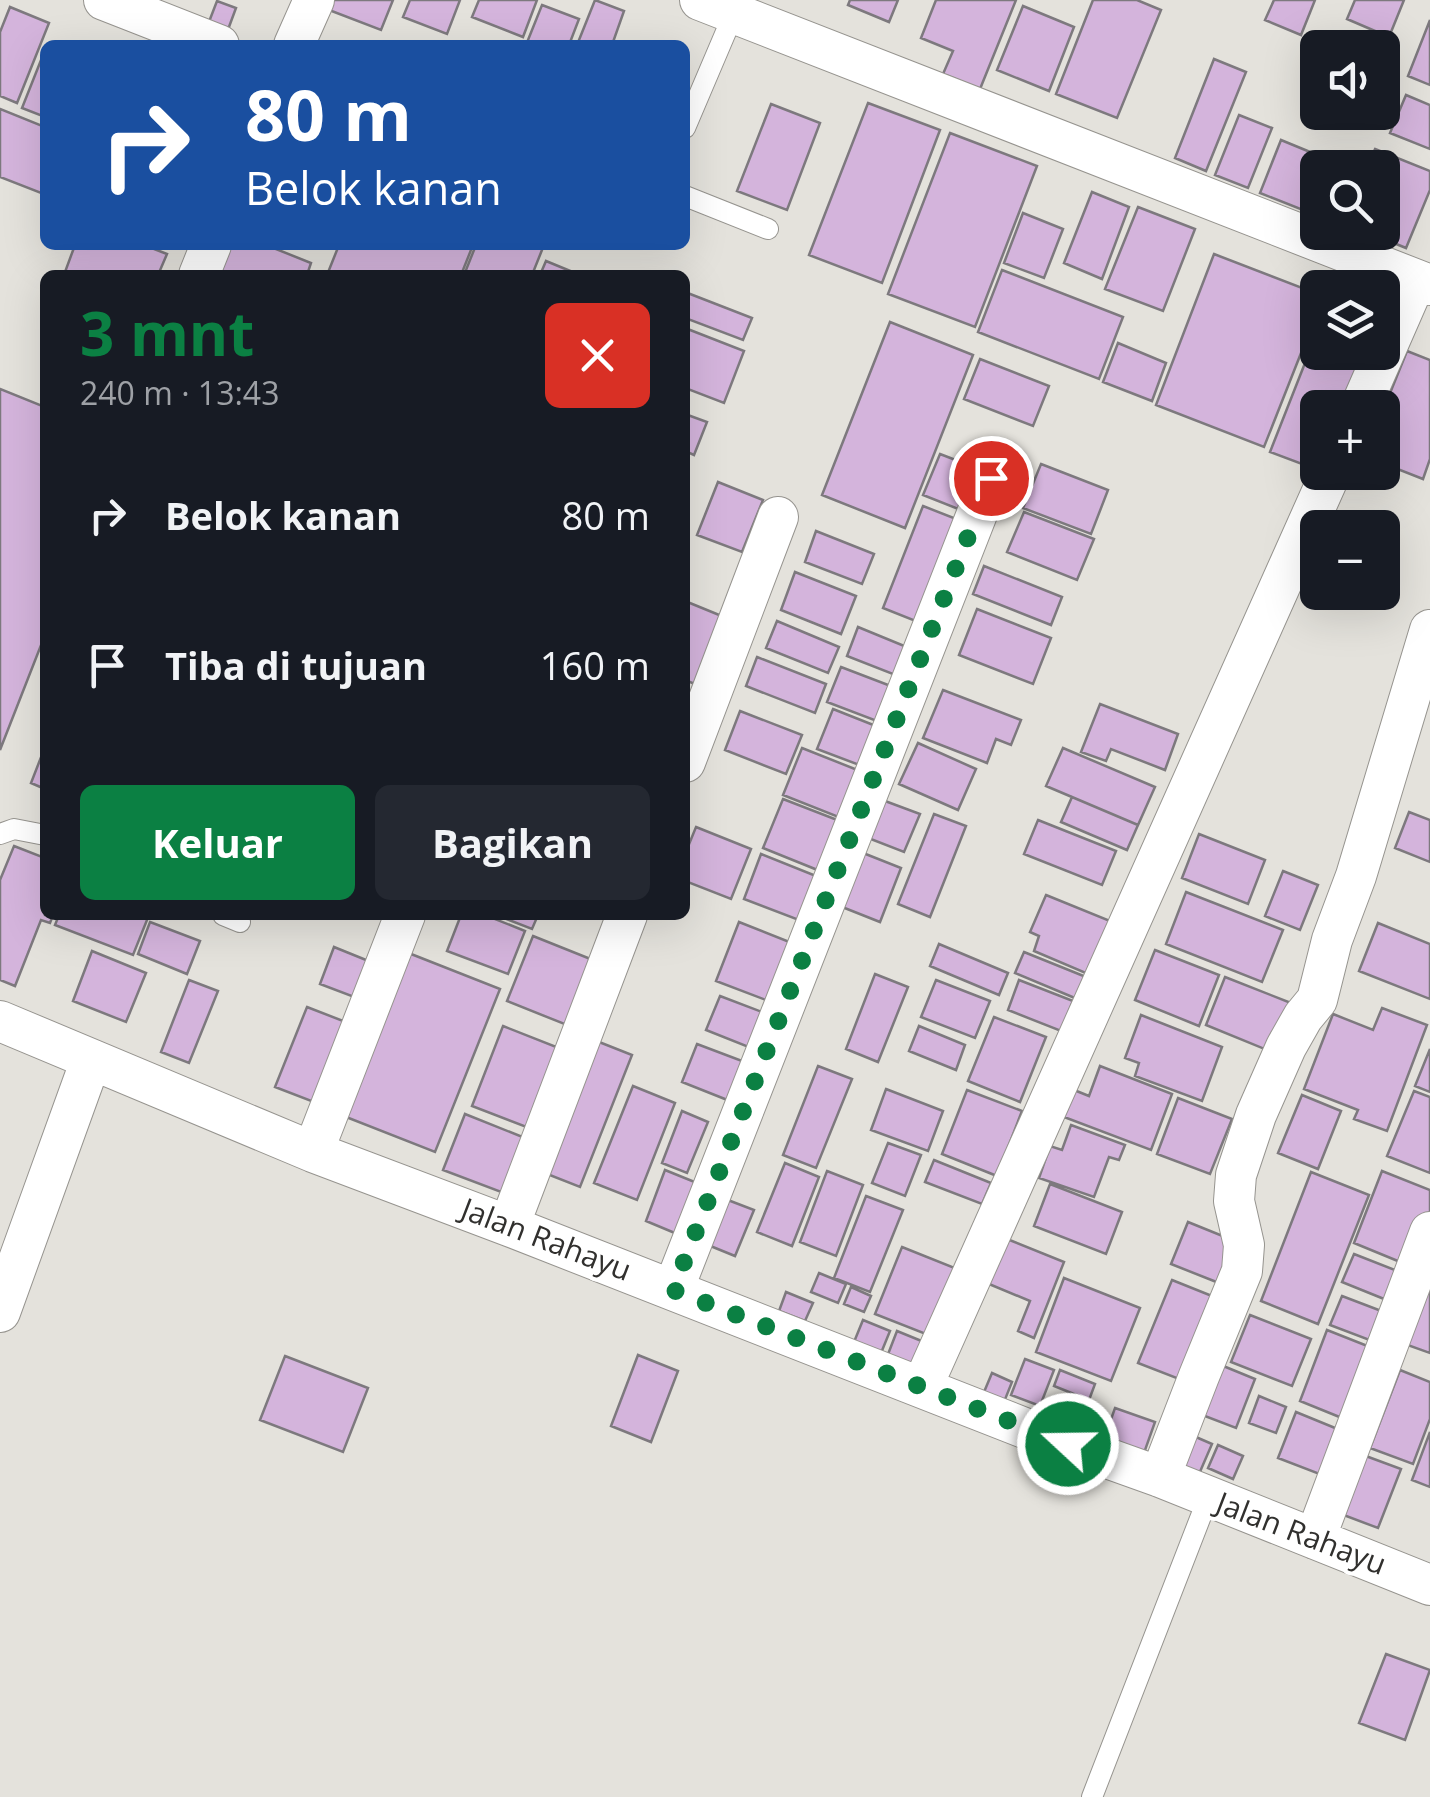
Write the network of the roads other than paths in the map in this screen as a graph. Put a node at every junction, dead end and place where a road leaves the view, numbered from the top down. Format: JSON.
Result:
{"nodes":[{"id":1,"x":104,"y":0,"type":"edge"},
{"id":2,"x":314,"y":0,"type":"edge"},
{"id":3,"x":717,"y":6,"type":"edge"},
{"id":4,"x":207,"y":40,"type":"edge"},
{"id":5,"x":296,"y":40,"type":"edge"},
{"id":6,"x":690,"y":109,"type":"edge"},
{"id":7,"x":690,"y":198,"type":"edge"},
{"id":8,"x":768,"y":229,"type":"dead end"},
{"id":9,"x":1423,"y":283,"type":"edge"},
{"id":10,"x":1369,"y":390,"type":"edge"},
{"id":11,"x":991,"y":478,"type":"dead end"},
{"id":12,"x":1322,"y":490,"type":"edge"},
{"id":13,"x":778,"y":517,"type":"dead end"},
{"id":14,"x":1430,"y":630,"type":"edge"},
{"id":15,"x":690,"y":749,"type":"edge"},
{"id":16,"x":0,"y":834,"type":"edge"},
{"id":17,"x":40,"y":834,"type":"edge"},
{"id":18,"x":403,"y":920,"type":"edge"},
{"id":19,"x":625,"y":920,"type":"edge"},
{"id":20,"x":0,"y":1022,"type":"edge"},
{"id":21,"x":91,"y":1060,"type":"junction"},
{"id":22,"x":313,"y":1152,"type":"junction"},
{"id":23,"x":510,"y":1226,"type":"junction"},
{"id":24,"x":1430,"y":1232,"type":"edge"},
{"id":25,"x":673,"y":1290,"type":"junction"},
{"id":26,"x":0,"y":1312,"type":"edge"},
{"id":27,"x":922,"y":1386,"type":"junction"},
{"id":28,"x":1160,"y":1478,"type":"junction"},
{"id":29,"x":1208,"y":1498,"type":"junction"},
{"id":30,"x":1315,"y":1539,"type":"junction"},
{"id":31,"x":1430,"y":1584,"type":"edge"},
{"id":32,"x":1092,"y":1797,"type":"edge"}],
"edges":[{"from":1,"to":4,"type":"street"},
{"from":2,"to":5,"type":"street"},
{"from":3,"to":6,"type":"lane"},
{"from":3,"to":9,"type":"street"},
{"from":7,"to":8,"type":"lane"},
{"from":9,"to":10,"type":"street"},
{"from":11,"to":25,"type":"street"},
{"from":12,"to":27,"type":"street"},
{"from":13,"to":15,"type":"street"},
{"from":14,"to":28,"type":"street"},
{"from":16,"to":17,"type":"lane"},
{"from":18,"to":22,"type":"street"},
{"from":19,"to":23,"type":"street"},
{"from":20,"to":21,"type":"street","name":"Jalan Rahayu"},
{"from":21,"to":22,"type":"street","name":"Jalan Rahayu"},
{"from":21,"to":26,"type":"street"},
{"from":22,"to":23,"type":"street","name":"Jalan Rahayu"},
{"from":23,"to":25,"type":"street","name":"Jalan Rahayu"},
{"from":24,"to":30,"type":"street"},
{"from":25,"to":27,"type":"street","name":"Jalan Rahayu"},
{"from":27,"to":28,"type":"street","name":"Jalan Rahayu"},
{"from":28,"to":29,"type":"street","name":"Jalan Rahayu"},
{"from":29,"to":30,"type":"street","name":"Jalan Rahayu"},
{"from":29,"to":32,"type":"lane"},
{"from":30,"to":31,"type":"street","name":"Jalan Rahayu"}]}
